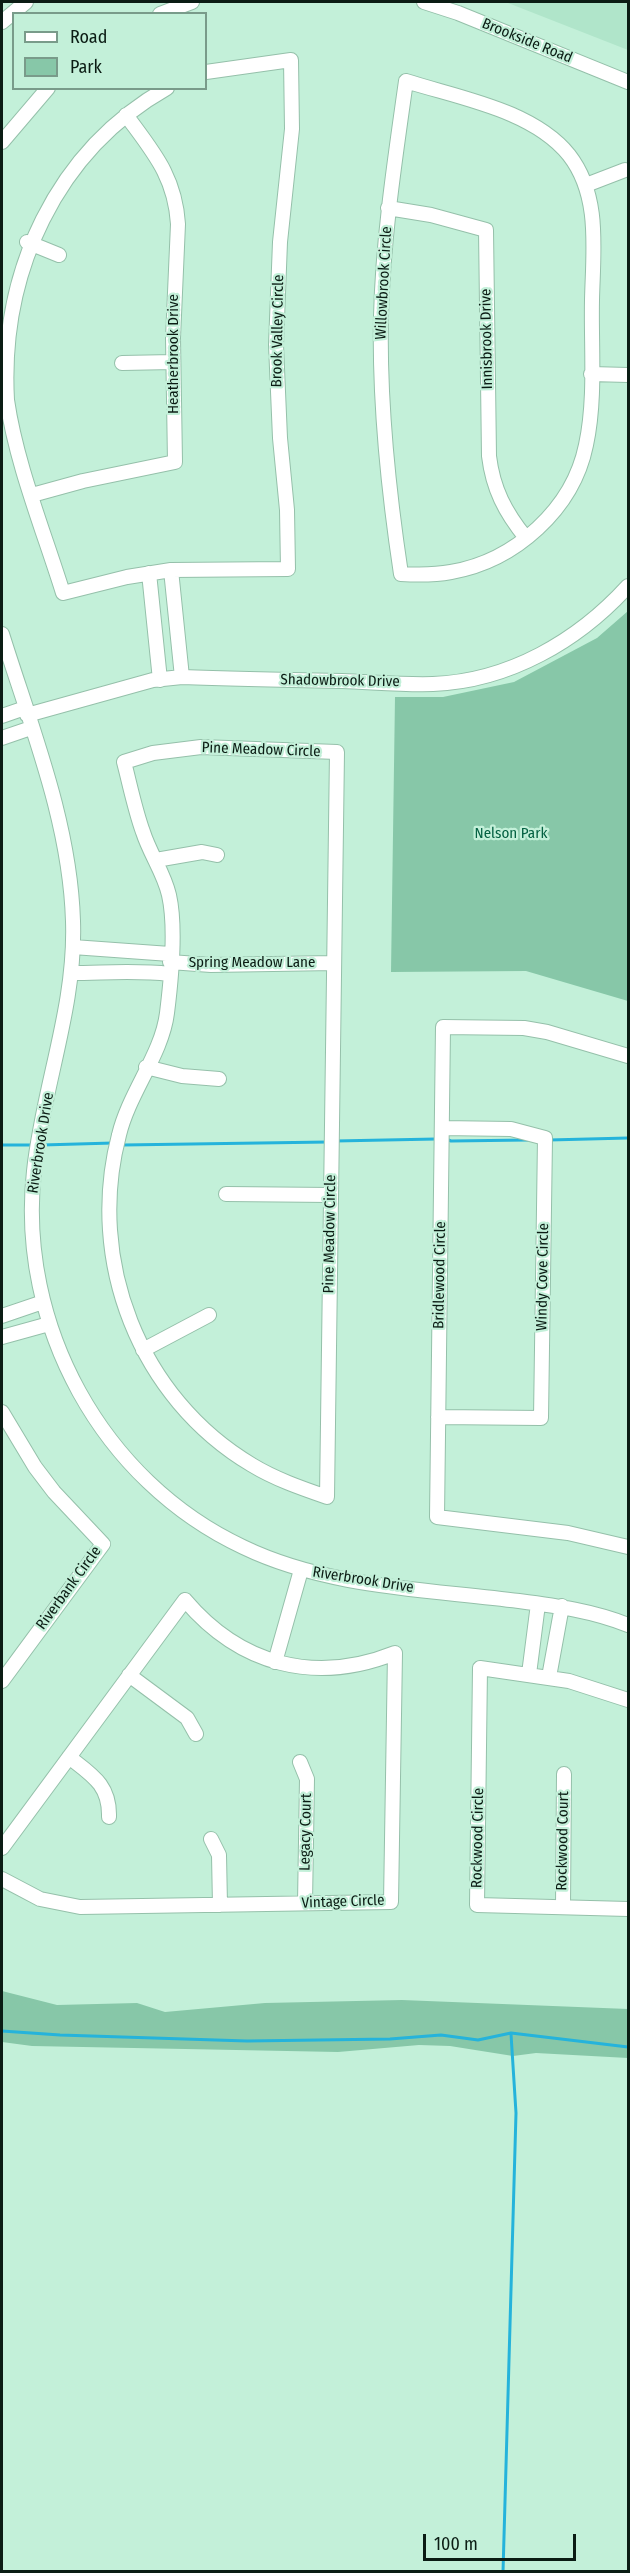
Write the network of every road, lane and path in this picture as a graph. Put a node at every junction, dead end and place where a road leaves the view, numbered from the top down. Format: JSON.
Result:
{"nodes":[{"id":1,"x":26,"y":2,"type":"edge"},
{"id":2,"x":424,"y":2,"type":"edge"},
{"id":3,"x":188,"y":5,"type":"edge"},
{"id":4,"x":14,"y":12,"type":"edge"},
{"id":5,"x":166,"y":12,"type":"edge"},
{"id":6,"x":207,"y":68,"type":"edge"},
{"id":7,"x":628,"y":82,"type":"edge"},
{"id":8,"x":46,"y":90,"type":"edge"},
{"id":9,"x":164,"y":90,"type":"edge"},
{"id":10,"x":126,"y":115,"type":"junction"},
{"id":11,"x":2,"y":142,"type":"edge"},
{"id":12,"x":625,"y":170,"type":"dead end"},
{"id":13,"x":586,"y":185,"type":"junction"},
{"id":14,"x":388,"y":208,"type":"junction"},
{"id":15,"x":27,"y":242,"type":"junction"},
{"id":16,"x":59,"y":255,"type":"dead end"},
{"id":17,"x":173,"y":362,"type":"junction"},
{"id":18,"x":122,"y":363,"type":"dead end"},
{"id":19,"x":591,"y":374,"type":"junction"},
{"id":20,"x":628,"y":375,"type":"edge"},
{"id":21,"x":32,"y":495,"type":"junction"},
{"id":22,"x":526,"y":538,"type":"junction"},
{"id":23,"x":171,"y":570,"type":"junction"},
{"id":24,"x":149,"y":573,"type":"junction"},
{"id":25,"x":628,"y":586,"type":"edge"},
{"id":26,"x":2,"y":634,"type":"edge"},
{"id":27,"x":182,"y":677,"type":"junction"},
{"id":28,"x":160,"y":680,"type":"junction"},
{"id":29,"x":2,"y":716,"type":"edge"},
{"id":30,"x":28,"y":717,"type":"junction"},
{"id":31,"x":2,"y":738,"type":"edge"},
{"id":32,"x":217,"y":855,"type":"dead end"},
{"id":33,"x":156,"y":860,"type":"junction"},
{"id":34,"x":72,"y":947,"type":"junction"},
{"id":35,"x":141,"y":952,"type":"junction"},
{"id":36,"x":170,"y":963,"type":"junction"},
{"id":37,"x":334,"y":963,"type":"junction"},
{"id":38,"x":140,"y":971,"type":"junction"},
{"id":39,"x":72,"y":973,"type":"junction"},
{"id":40,"x":628,"y":1056,"type":"edge"},
{"id":41,"x":146,"y":1066,"type":"junction"},
{"id":42,"x":219,"y":1079,"type":"dead end"},
{"id":43,"x":442,"y":1128,"type":"junction"},
{"id":44,"x":226,"y":1194,"type":"dead end"},
{"id":45,"x":331,"y":1196,"type":"junction"},
{"id":46,"x":44,"y":1302,"type":"junction"},
{"id":47,"x":208,"y":1315,"type":"dead end"},
{"id":48,"x":2,"y":1316,"type":"edge"},
{"id":49,"x":49,"y":1323,"type":"junction"},
{"id":50,"x":2,"y":1337,"type":"edge"},
{"id":51,"x":143,"y":1350,"type":"junction"},
{"id":52,"x":2,"y":1412,"type":"edge"},
{"id":53,"x":438,"y":1417,"type":"junction"},
{"id":54,"x":628,"y":1547,"type":"edge"},
{"id":55,"x":301,"y":1570,"type":"junction"},
{"id":56,"x":538,"y":1604,"type":"junction"},
{"id":57,"x":562,"y":1606,"type":"junction"},
{"id":58,"x":628,"y":1625,"type":"edge"},
{"id":59,"x":532,"y":1650,"type":"junction"},
{"id":60,"x":553,"y":1654,"type":"junction"},
{"id":61,"x":275,"y":1662,"type":"junction"},
{"id":62,"x":529,"y":1674,"type":"junction"},
{"id":63,"x":129,"y":1675,"type":"junction"},
{"id":64,"x":549,"y":1677,"type":"junction"},
{"id":65,"x":2,"y":1681,"type":"edge"},
{"id":66,"x":628,"y":1700,"type":"edge"},
{"id":67,"x":196,"y":1734,"type":"dead end"},
{"id":68,"x":69,"y":1757,"type":"junction"},
{"id":69,"x":300,"y":1762,"type":"dead end"},
{"id":70,"x":564,"y":1774,"type":"dead end"},
{"id":71,"x":109,"y":1817,"type":"dead end"},
{"id":72,"x":211,"y":1839,"type":"dead end"},
{"id":73,"x":2,"y":1848,"type":"edge"},
{"id":74,"x":2,"y":1879,"type":"edge"},
{"id":75,"x":305,"y":1903,"type":"junction"},
{"id":76,"x":220,"y":1905,"type":"junction"},
{"id":77,"x":563,"y":1907,"type":"junction"},
{"id":78,"x":628,"y":1909,"type":"edge"}],
"edges":[{"from":1,"to":4,"type":"street"},
{"from":2,"to":7,"type":"street","name":"Brookside Road"},
{"from":3,"to":5,"type":"street"},
{"from":6,"to":23,"type":"street","name":"Brook Valley Circle"},
{"from":8,"to":11,"type":"street"},
{"from":9,"to":10,"type":"street","name":"Brook Valley Circle"},
{"from":10,"to":15,"type":"street","name":"Brook Valley Circle"},
{"from":10,"to":17,"type":"street","name":"Heatherbrook Drive"},
{"from":12,"to":13,"type":"street"},
{"from":13,"to":14,"type":"street","name":"Willowbrook Circle"},
{"from":13,"to":19,"type":"street","name":"Willowbrook Circle"},
{"from":14,"to":22,"type":"street","name":"Innisbrook Drive"},
{"from":14,"to":22,"type":"street","name":"Willowbrook Circle"},
{"from":15,"to":16,"type":"street"},
{"from":15,"to":21,"type":"street","name":"Brook Valley Circle"},
{"from":17,"to":18,"type":"street"},
{"from":17,"to":21,"type":"street","name":"Heatherbrook Drive"},
{"from":19,"to":20,"type":"street"},
{"from":19,"to":22,"type":"street","name":"Willowbrook Circle"},
{"from":21,"to":24,"type":"street","name":"Brook Valley Circle"},
{"from":23,"to":24,"type":"street","name":"Brook Valley Circle"},
{"from":23,"to":27,"type":"street"},
{"from":24,"to":28,"type":"street"},
{"from":25,"to":27,"type":"street","name":"Shadowbrook Drive"},
{"from":26,"to":30,"type":"street","name":"Riverbrook Drive"},
{"from":27,"to":28,"type":"street","name":"Shadowbrook Drive"},
{"from":28,"to":30,"type":"street","name":"Shadowbrook Drive"},
{"from":29,"to":30,"type":"street"},
{"from":30,"to":31,"type":"street"},
{"from":30,"to":34,"type":"street","name":"Riverbrook Drive"},
{"from":32,"to":33,"type":"street"},
{"from":33,"to":36,"type":"street","name":"Pine Meadow Circle"},
{"from":33,"to":37,"type":"street","name":"Pine Meadow Circle"},
{"from":34,"to":35,"type":"street"},
{"from":34,"to":39,"type":"street","name":"Riverbrook Drive"},
{"from":35,"to":36,"type":"street"},
{"from":35,"to":38,"type":"street"},
{"from":36,"to":37,"type":"street","name":"Spring Meadow Lane"},
{"from":36,"to":38,"type":"street"},
{"from":36,"to":41,"type":"street","name":"Pine Meadow Circle"},
{"from":37,"to":45,"type":"street","name":"Pine Meadow Circle"},
{"from":38,"to":39,"type":"street"},
{"from":39,"to":46,"type":"street","name":"Riverbrook Drive"},
{"from":40,"to":43,"type":"street","name":"Bridlewood Circle"},
{"from":41,"to":42,"type":"street"},
{"from":41,"to":51,"type":"street","name":"Pine Meadow Circle"},
{"from":43,"to":53,"type":"street","name":"Bridlewood Circle"},
{"from":43,"to":53,"type":"street","name":"Windy Cove Circle"},
{"from":44,"to":45,"type":"street"},
{"from":45,"to":51,"type":"street","name":"Pine Meadow Circle"},
{"from":46,"to":48,"type":"street"},
{"from":46,"to":49,"type":"street","name":"Riverbrook Drive"},
{"from":47,"to":51,"type":"street"},
{"from":49,"to":50,"type":"street"},
{"from":49,"to":55,"type":"street","name":"Riverbrook Drive"},
{"from":52,"to":65,"type":"street","name":"Riverbank Circle"},
{"from":53,"to":54,"type":"street","name":"Bridlewood Circle"},
{"from":55,"to":56,"type":"street","name":"Riverbrook Drive"},
{"from":55,"to":61,"type":"street"},
{"from":56,"to":57,"type":"street","name":"Riverbrook Drive"},
{"from":56,"to":59,"type":"street"},
{"from":57,"to":58,"type":"street","name":"Riverbrook Drive"},
{"from":57,"to":60,"type":"street"},
{"from":59,"to":60,"type":"street"},
{"from":59,"to":62,"type":"street"},
{"from":60,"to":64,"type":"street"},
{"from":61,"to":63,"type":"street","name":"Vintage Circle"},
{"from":61,"to":75,"type":"street","name":"Vintage Circle"},
{"from":62,"to":64,"type":"street","name":"Rockwood Circle"},
{"from":62,"to":77,"type":"street","name":"Rockwood Circle"},
{"from":63,"to":67,"type":"street"},
{"from":63,"to":68,"type":"street","name":"Vintage Circle"},
{"from":64,"to":66,"type":"street","name":"Rockwood Circle"},
{"from":68,"to":71,"type":"street"},
{"from":68,"to":73,"type":"street","name":"Vintage Circle"},
{"from":69,"to":75,"type":"street","name":"Legacy Court"},
{"from":70,"to":77,"type":"street","name":"Rockwood Court"},
{"from":72,"to":76,"type":"street"},
{"from":74,"to":76,"type":"street","name":"Vintage Circle"},
{"from":75,"to":76,"type":"street","name":"Vintage Circle"},
{"from":77,"to":78,"type":"street","name":"Rockwood Circle"}]}
